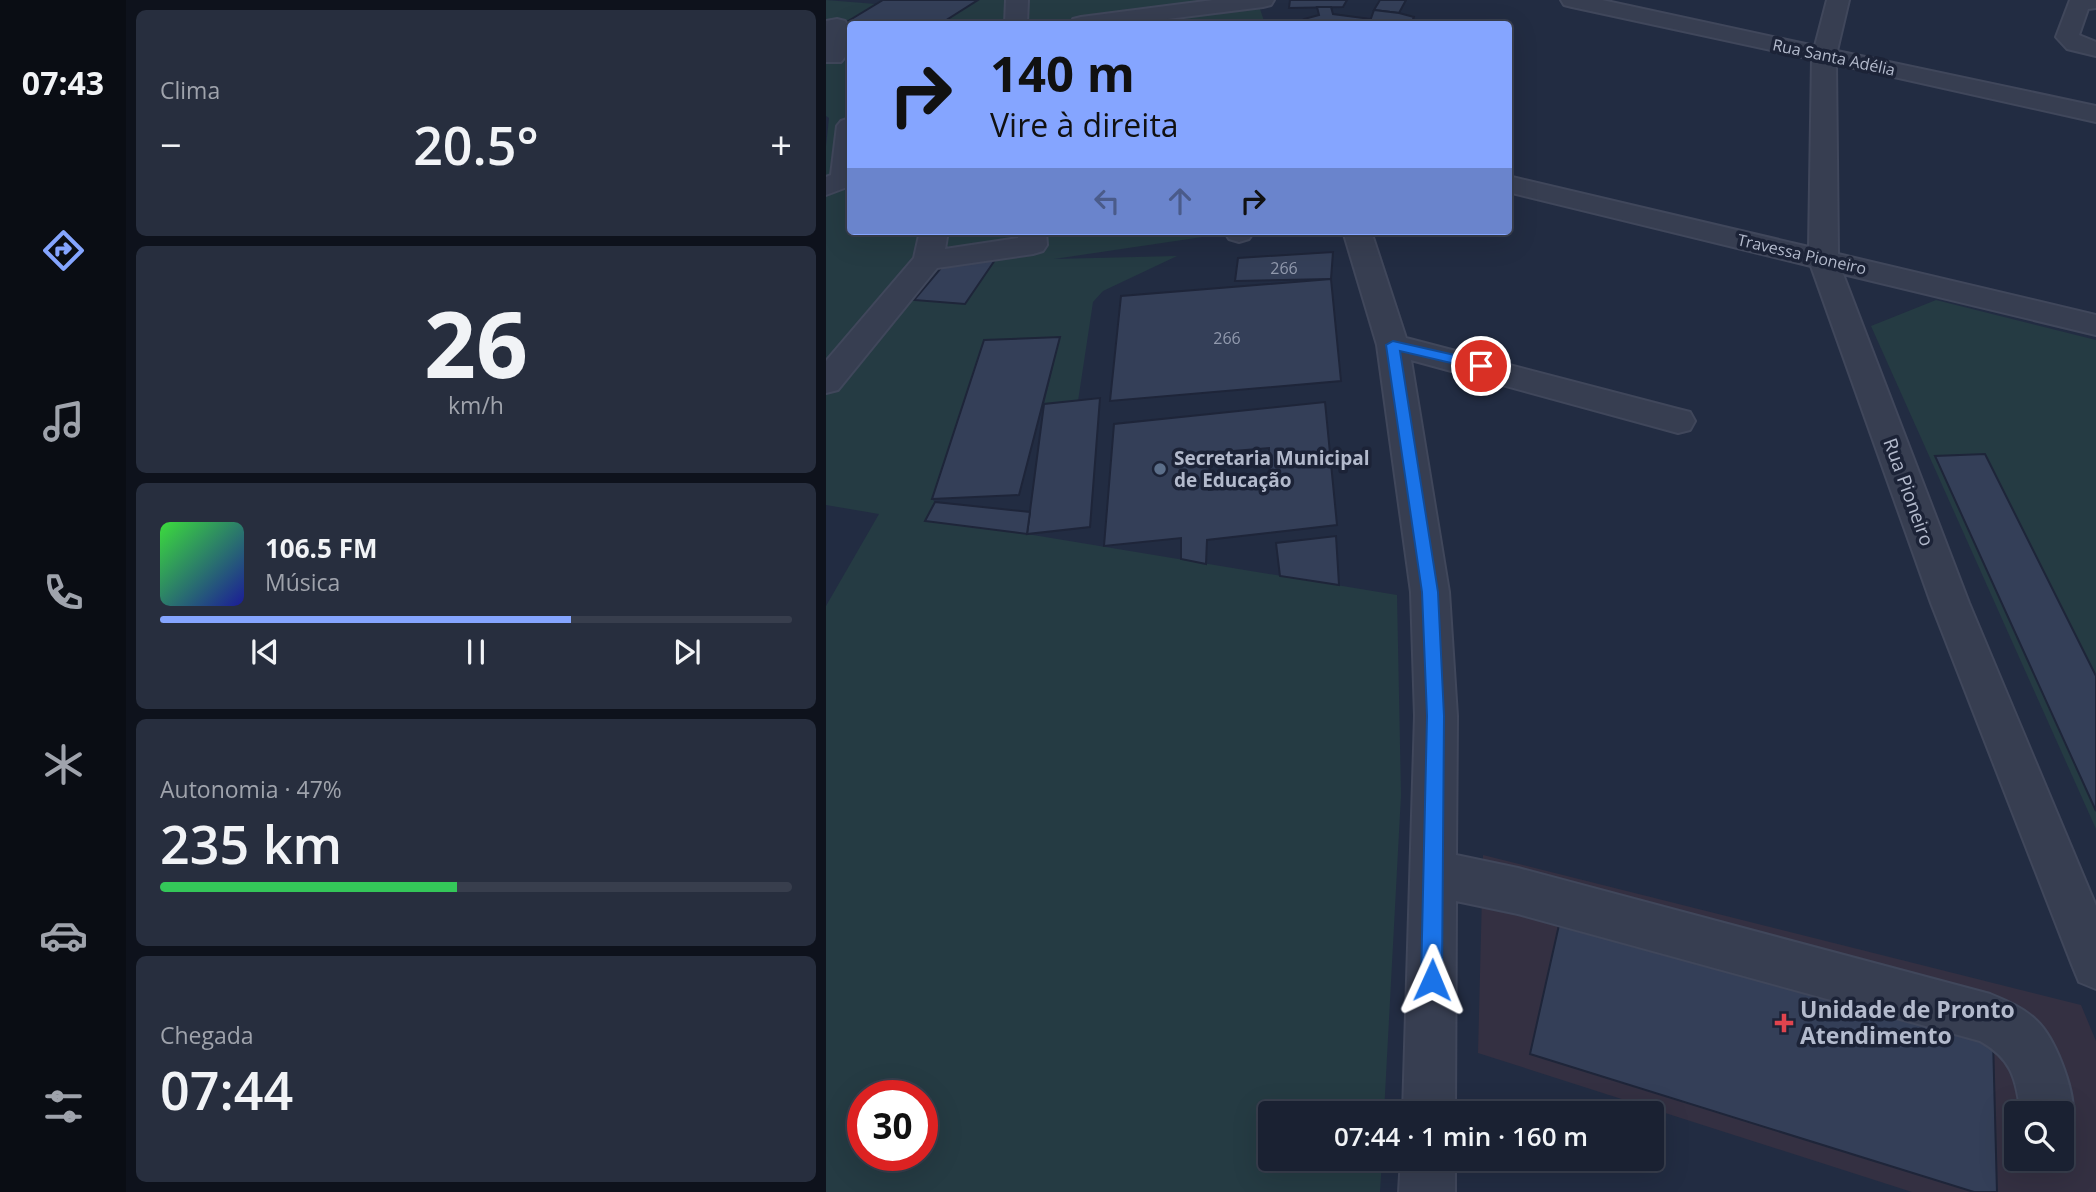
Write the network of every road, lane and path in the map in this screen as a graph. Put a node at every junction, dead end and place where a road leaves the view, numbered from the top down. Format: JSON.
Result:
{"nodes":[{"id":1,"x":1017,"y":0,"type":"edge"},
{"id":2,"x":1572,"y":0,"type":"edge"},
{"id":3,"x":1838,"y":0,"type":"edge"},
{"id":4,"x":2095,"y":0,"type":"edge"},
{"id":5,"x":1269,"y":4,"type":"edge"},
{"id":6,"x":1162,"y":10,"type":"edge"},
{"id":7,"x":1016,"y":21,"type":"edge"},
{"id":8,"x":1105,"y":21,"type":"edge"},
{"id":9,"x":826,"y":28,"type":"edge"},
{"id":10,"x":2096,"y":49,"type":"edge"},
{"id":11,"x":1824,"y":54,"type":"junction"},
{"id":12,"x":837,"y":57,"type":"edge"},
{"id":13,"x":2096,"y":114,"type":"edge"},
{"id":14,"x":847,"y":147,"type":"edge"},
{"id":15,"x":840,"y":181,"type":"edge"},
{"id":16,"x":1512,"y":185,"type":"edge"},
{"id":17,"x":1032,"y":235,"type":"edge"},
{"id":18,"x":1358,"y":235,"type":"edge"},
{"id":19,"x":931,"y":246,"type":"edge"},
{"id":20,"x":1824,"y":259,"type":"junction"},
{"id":21,"x":2096,"y":325,"type":"edge"},
{"id":22,"x":1393,"y":345,"type":"junction"},
{"id":23,"x":826,"y":382,"type":"edge"},
{"id":24,"x":1678,"y":421,"type":"dead end"},
{"id":25,"x":1434,"y":873,"type":"junction"},
{"id":26,"x":2096,"y":964,"type":"edge"},
{"id":27,"x":1429,"y":1101,"type":"edge"},
{"id":28,"x":2045,"y":1101,"type":"edge"},
{"id":29,"x":1428,"y":1171,"type":"edge"},
{"id":30,"x":1427,"y":1192,"type":"edge"}],
"edges":[{"from":1,"to":7,"type":"street"},
{"from":2,"to":11,"type":"street","name":"Rua Santa Adélia"},
{"from":3,"to":11,"type":"street","name":"Rua Pioneiro"},
{"from":4,"to":10,"type":"street"},
{"from":5,"to":6,"type":"street"},
{"from":6,"to":8,"type":"street"},
{"from":9,"to":12,"type":"street"},
{"from":11,"to":13,"type":"street","name":"Rua Santa Adélia"},
{"from":11,"to":20,"type":"street","name":"Rua Pioneiro"},
{"from":14,"to":15,"type":"street"},
{"from":16,"to":20,"type":"street","name":"Travessa Pioneiro"},
{"from":17,"to":19,"type":"street"},
{"from":18,"to":22,"type":"street"},
{"from":19,"to":23,"type":"street"},
{"from":20,"to":21,"type":"street","name":"Travessa Pioneiro"},
{"from":20,"to":26,"type":"street","name":"Rua Pioneiro"},
{"from":22,"to":24,"type":"street"},
{"from":22,"to":25,"type":"street"},
{"from":25,"to":27,"type":"street"},
{"from":25,"to":28,"type":"street"},
{"from":29,"to":30,"type":"street"}]}
